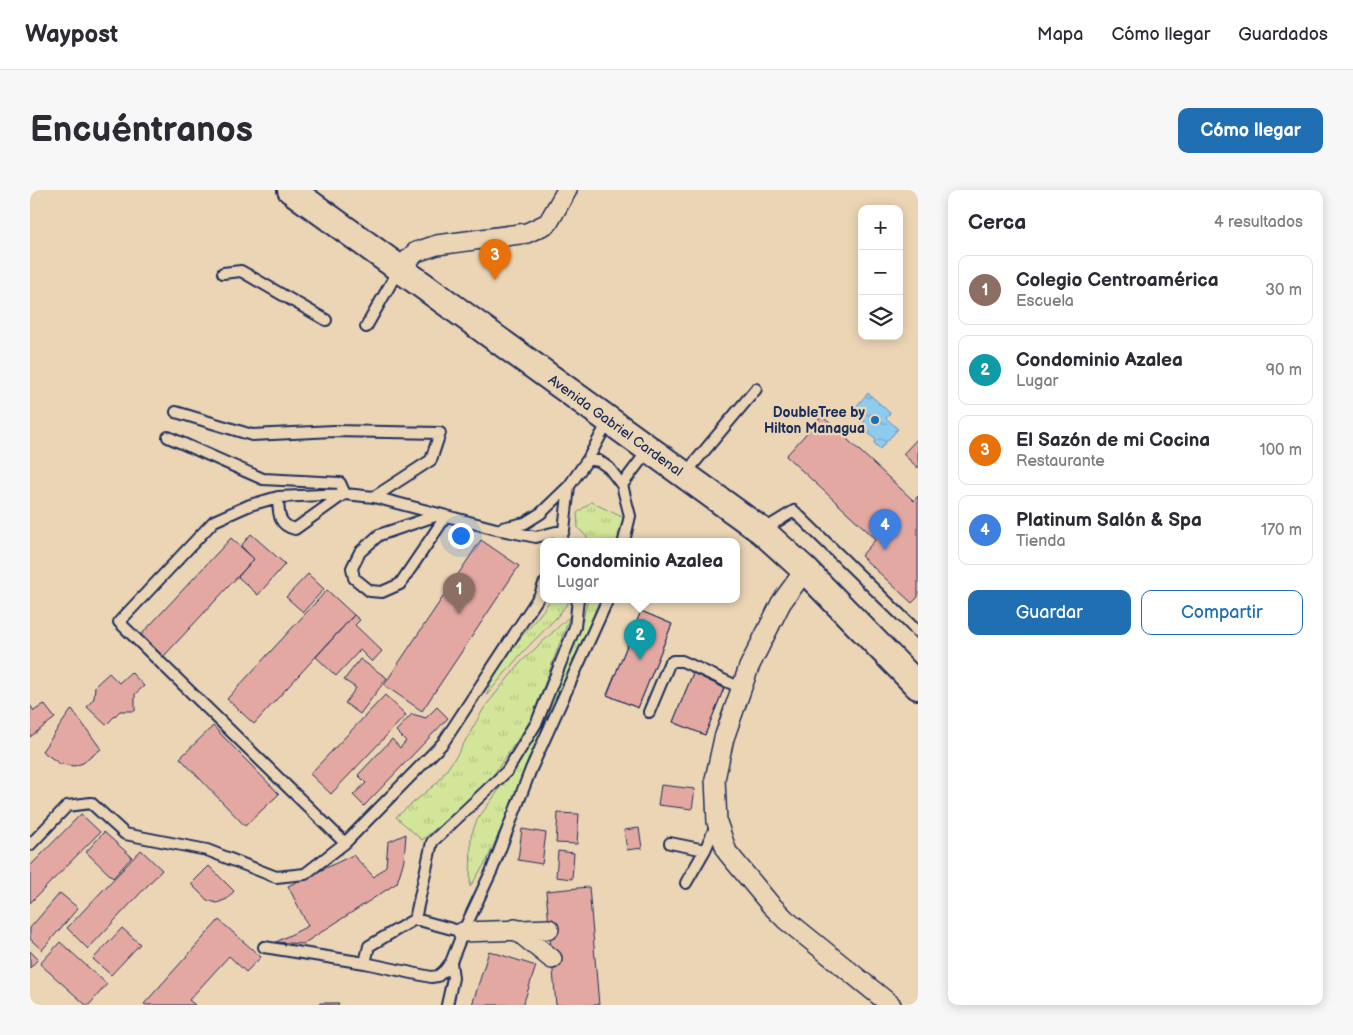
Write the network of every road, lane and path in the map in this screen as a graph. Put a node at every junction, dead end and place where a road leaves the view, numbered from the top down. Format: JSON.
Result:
{"nodes":[{"id":1,"x":291,"y":190,"type":"edge"},
{"id":2,"x":567,"y":190,"type":"edge"},
{"id":3,"x":400,"y":268,"type":"junction"},
{"id":4,"x":223,"y":273,"type":"dead end"},
{"id":5,"x":326,"y":320,"type":"dead end"},
{"id":6,"x":366,"y":327,"type":"dead end"},
{"id":7,"x":756,"y":389,"type":"dead end"},
{"id":8,"x":176,"y":412,"type":"dead end"},
{"id":9,"x":609,"y":419,"type":"junction"},
{"id":10,"x":168,"y":437,"type":"dead end"},
{"id":11,"x":650,"y":449,"type":"junction"},
{"id":12,"x":588,"y":459,"type":"junction"},
{"id":13,"x":685,"y":474,"type":"junction"},
{"id":14,"x":622,"y":485,"type":"junction"},
{"id":15,"x":569,"y":486,"type":"junction"},
{"id":16,"x":345,"y":494,"type":"junction"},
{"id":17,"x":278,"y":497,"type":"junction"},
{"id":18,"x":374,"y":497,"type":"junction"},
{"id":19,"x":443,"y":515,"type":"junction"},
{"id":20,"x":496,"y":529,"type":"junction"},
{"id":21,"x":564,"y":530,"type":"junction"},
{"id":22,"x":762,"y":531,"type":"junction"},
{"id":23,"x":561,"y":538,"type":"edge"},
{"id":24,"x":568,"y":538,"type":"edge"},
{"id":25,"x":625,"y":538,"type":"edge"},
{"id":26,"x":805,"y":570,"type":"junction"},
{"id":27,"x":540,"y":595,"type":"edge"},
{"id":28,"x":578,"y":603,"type":"edge"},
{"id":29,"x":606,"y":603,"type":"edge"},
{"id":30,"x":918,"y":632,"type":"edge"},
{"id":31,"x":918,"y":686,"type":"edge"},
{"id":32,"x":741,"y":688,"type":"junction"},
{"id":33,"x":649,"y":712,"type":"dead end"},
{"id":34,"x":717,"y":822,"type":"junction"},
{"id":35,"x":345,"y":843,"type":"junction"},
{"id":36,"x":670,"y":843,"type":"dead end"},
{"id":37,"x":30,"y":845,"type":"edge"},
{"id":38,"x":705,"y":850,"type":"junction"},
{"id":39,"x":686,"y":883,"type":"dead end"},
{"id":40,"x":415,"y":919,"type":"junction"},
{"id":41,"x":515,"y":929,"type":"junction"},
{"id":42,"x":549,"y":929,"type":"dead end"},
{"id":43,"x":462,"y":932,"type":"junction"},
{"id":44,"x":264,"y":947,"type":"dead end"},
{"id":45,"x":552,"y":959,"type":"dead end"},
{"id":46,"x":451,"y":962,"type":"junction"},
{"id":47,"x":365,"y":963,"type":"junction"},
{"id":48,"x":447,"y":1005,"type":"edge"},
{"id":49,"x":891,"y":1005,"type":"edge"}],
"edges":[{"from":1,"to":3,"type":"street","name":"Avenida Gabriel Cardenal"},
{"from":2,"to":3,"type":"street"},
{"from":3,"to":6,"type":"lane"},
{"from":3,"to":9,"type":"street","name":"Avenida Gabriel Cardenal"},
{"from":4,"to":5,"type":"lane"},
{"from":7,"to":13,"type":"lane"},
{"from":8,"to":18,"type":"lane"},
{"from":9,"to":11,"type":"street","name":"Avenida Gabriel Cardenal"},
{"from":9,"to":12,"type":"lane"},
{"from":10,"to":16,"type":"lane"},
{"from":11,"to":13,"type":"street","name":"Avenida Gabriel Cardenal"},
{"from":11,"to":14,"type":"lane"},
{"from":12,"to":14,"type":"lane"},
{"from":12,"to":15,"type":"lane"},
{"from":13,"to":22,"type":"street","name":"Avenida Gabriel Cardenal"},
{"from":14,"to":25,"type":"lane"},
{"from":15,"to":20,"type":"lane"},
{"from":15,"to":21,"type":"lane"},
{"from":16,"to":17,"type":"lane"},
{"from":16,"to":17,"type":"lane"},
{"from":16,"to":18,"type":"lane"},
{"from":17,"to":35,"type":"lane"},
{"from":18,"to":19,"type":"lane"},
{"from":19,"to":19,"type":"lane"},
{"from":19,"to":20,"type":"lane"},
{"from":20,"to":21,"type":"lane"},
{"from":21,"to":23,"type":"lane"},
{"from":21,"to":24,"type":"lane"},
{"from":22,"to":26,"type":"street","name":"Avenida Gabriel Cardenal"},
{"from":22,"to":30,"type":"lane"},
{"from":26,"to":31,"type":"street","name":"Avenida Gabriel Cardenal"},
{"from":26,"to":32,"type":"street"},
{"from":27,"to":35,"type":"lane"},
{"from":28,"to":40,"type":"lane"},
{"from":29,"to":43,"type":"lane"},
{"from":32,"to":33,"type":"lane"},
{"from":32,"to":34,"type":"street"},
{"from":34,"to":38,"type":"lane"},
{"from":34,"to":49,"type":"street"},
{"from":35,"to":37,"type":"lane"},
{"from":36,"to":38,"type":"lane"},
{"from":38,"to":39,"type":"lane"},
{"from":40,"to":43,"type":"lane"},
{"from":40,"to":47,"type":"lane"},
{"from":41,"to":42,"type":"street"},
{"from":41,"to":43,"type":"street"},
{"from":41,"to":45,"type":"street"},
{"from":43,"to":46,"type":"lane"},
{"from":44,"to":47,"type":"lane"},
{"from":46,"to":47,"type":"lane"},
{"from":46,"to":48,"type":"lane"}]}
